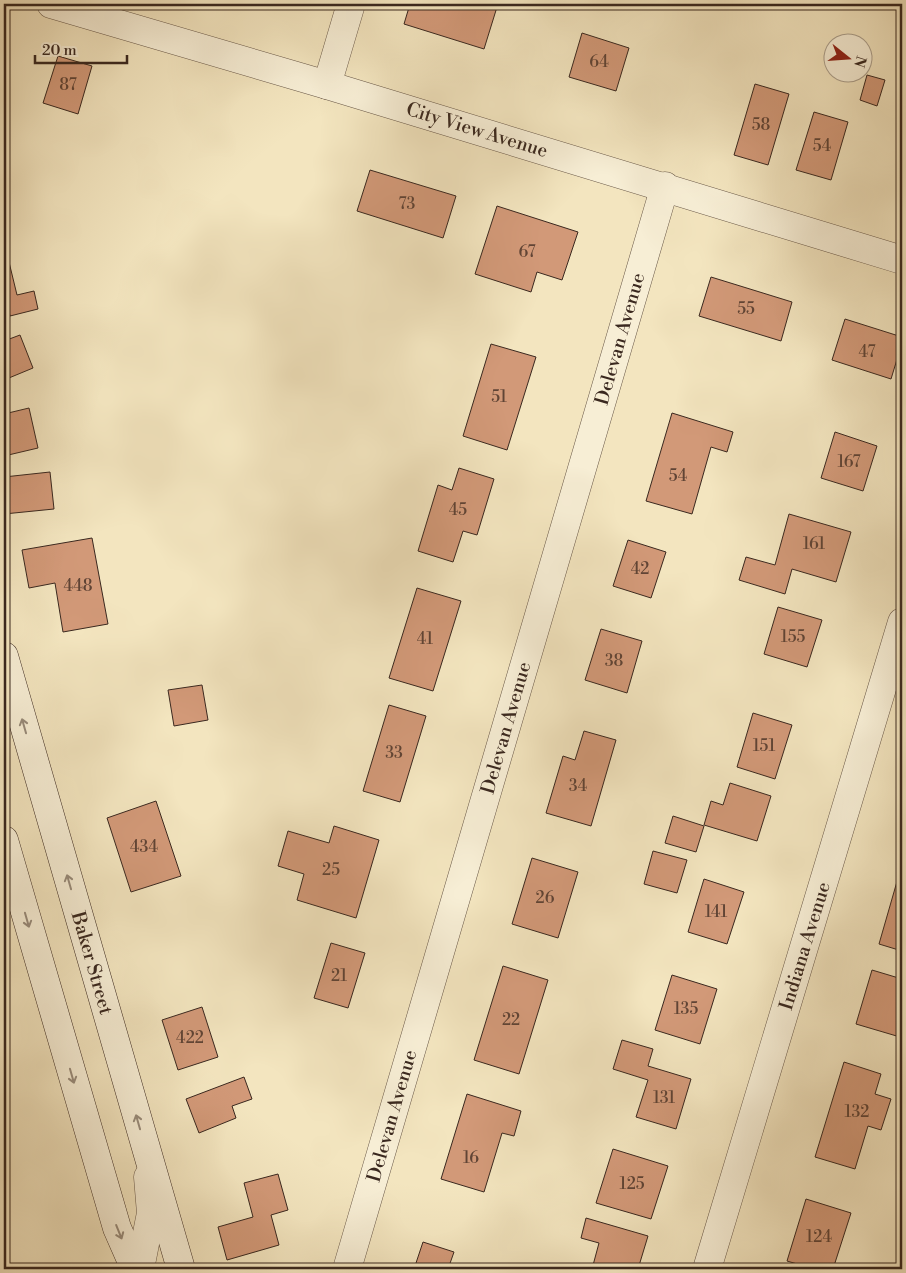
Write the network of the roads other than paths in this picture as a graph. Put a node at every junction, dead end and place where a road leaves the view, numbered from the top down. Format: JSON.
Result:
{"nodes":[{"id":1,"x":51,"y":4,"type":"edge"},
{"id":2,"x":351,"y":4,"type":"edge"},
{"id":3,"x":327,"y":85,"type":"junction"},
{"id":4,"x":665,"y":186,"type":"junction"},
{"id":5,"x":902,"y":260,"type":"edge"},
{"id":6,"x":902,"y":622,"type":"edge"},
{"id":7,"x":4,"y":656,"type":"edge"},
{"id":8,"x":4,"y":840,"type":"edge"},
{"id":9,"x":146,"y":1152,"type":"junction"},
{"id":10,"x":134,"y":1269,"type":"edge"},
{"id":11,"x":140,"y":1269,"type":"edge"},
{"id":12,"x":181,"y":1269,"type":"edge"},
{"id":13,"x":347,"y":1269,"type":"edge"},
{"id":14,"x":707,"y":1269,"type":"edge"}],
"edges":[{"from":1,"to":3,"type":"street","name":"City View Avenue"},
{"from":2,"to":3,"type":"street"},
{"from":3,"to":4,"type":"street","name":"City View Avenue"},
{"from":4,"to":5,"type":"street","name":"City View Avenue"},
{"from":4,"to":13,"type":"street","name":"Delevan Avenue"},
{"from":6,"to":14,"type":"street","name":"Indiana Avenue"},
{"from":9,"to":7,"type":"street","name":"Baker Street","one_way":true},
{"from":8,"to":10,"type":"street","one_way":true},
{"from":9,"to":11,"type":"street"},
{"from":9,"to":12,"type":"street","name":"Baker Street"}]}
